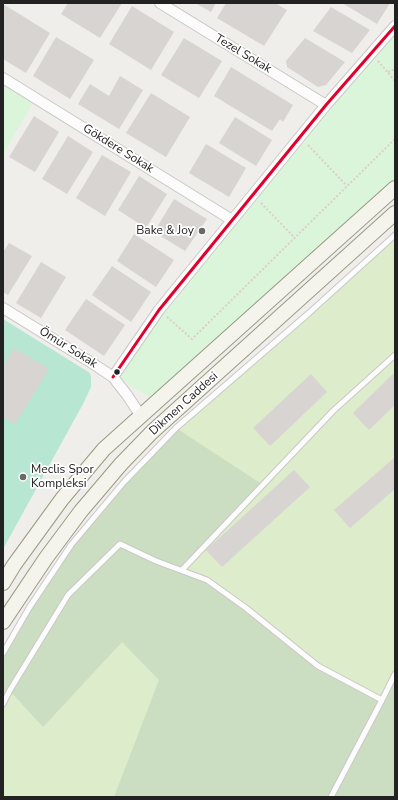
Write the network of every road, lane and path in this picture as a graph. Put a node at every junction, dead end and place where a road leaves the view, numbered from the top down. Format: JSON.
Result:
{"nodes":[{"id":1,"x":160,"y":3,"type":"edge"},
{"id":2,"x":395,"y":26,"type":"edge"},
{"id":3,"x":371,"y":53,"type":"junction"},
{"id":4,"x":395,"y":70,"type":"edge"},
{"id":5,"x":388,"y":72,"type":"junction"},
{"id":6,"x":3,"y":78,"type":"edge"},
{"id":7,"x":395,"y":81,"type":"edge"},
{"id":8,"x":326,"y":105,"type":"junction"},
{"id":9,"x":300,"y":136,"type":"junction"},
{"id":10,"x":395,"y":139,"type":"edge"},
{"id":11,"x":347,"y":186,"type":"junction"},
{"id":12,"x":395,"y":188,"type":"edge"},
{"id":13,"x":253,"y":195,"type":"junction"},
{"id":14,"x":395,"y":213,"type":"edge"},
{"id":15,"x":232,"y":220,"type":"junction"},
{"id":16,"x":395,"y":235,"type":"edge"},
{"id":17,"x":295,"y":238,"type":"junction"},
{"id":18,"x":3,"y":308,"type":"edge"},
{"id":19,"x":159,"y":310,"type":"junction"},
{"id":20,"x":395,"y":355,"type":"edge"},
{"id":21,"x":112,"y":377,"type":"junction"},
{"id":22,"x":141,"y":416,"type":"junction"},
{"id":23,"x":152,"y":432,"type":"junction"},
{"id":24,"x":182,"y":570,"type":"junction"},
{"id":25,"x":3,"y":583,"type":"edge"},
{"id":26,"x":3,"y":622,"type":"edge"},
{"id":27,"x":3,"y":653,"type":"edge"},
{"id":28,"x":395,"y":674,"type":"edge"},
{"id":29,"x":382,"y":700,"type":"junction"},
{"id":30,"x":3,"y":704,"type":"edge"},
{"id":31,"x":331,"y":797,"type":"edge"}],
"edges":[{"from":1,"to":8,"type":"street","name":"Tezel Sokak"},
{"from":2,"to":3,"type":"street"},
{"from":3,"to":5,"type":"path"},
{"from":3,"to":8,"type":"street"},
{"from":4,"to":5,"type":"path"},
{"from":5,"to":7,"type":"path"},
{"from":6,"to":15,"type":"street","name":"Gökdere Sokak"},
{"from":8,"to":9,"type":"street"},
{"from":9,"to":11,"type":"path"},
{"from":9,"to":13,"type":"street"},
{"from":10,"to":11,"type":"path"},
{"from":11,"to":17,"type":"path"},
{"from":12,"to":22,"type":"main road","name":"Dikmen Caddesi"},
{"from":13,"to":15,"type":"street"},
{"from":13,"to":17,"type":"path"},
{"from":14,"to":23,"type":"main road","name":"Dikmen Caddesi"},
{"from":15,"to":19,"type":"street"},
{"from":16,"to":27,"type":"lane"},
{"from":17,"to":19,"type":"path"},
{"from":18,"to":21,"type":"street","name":"Ömür Sokak"},
{"from":19,"to":21,"type":"street"},
{"from":20,"to":24,"type":"lane"},
{"from":21,"to":22,"type":"street","name":"Ömür Sokak"},
{"from":22,"to":23,"type":"main road"},
{"from":22,"to":25,"type":"main road","name":"Dikmen Caddesi"},
{"from":23,"to":26,"type":"main road","name":"Dikmen Caddesi"},
{"from":24,"to":29,"type":"lane"},
{"from":24,"to":30,"type":"lane"},
{"from":28,"to":29,"type":"lane"},
{"from":29,"to":31,"type":"lane"}]}
